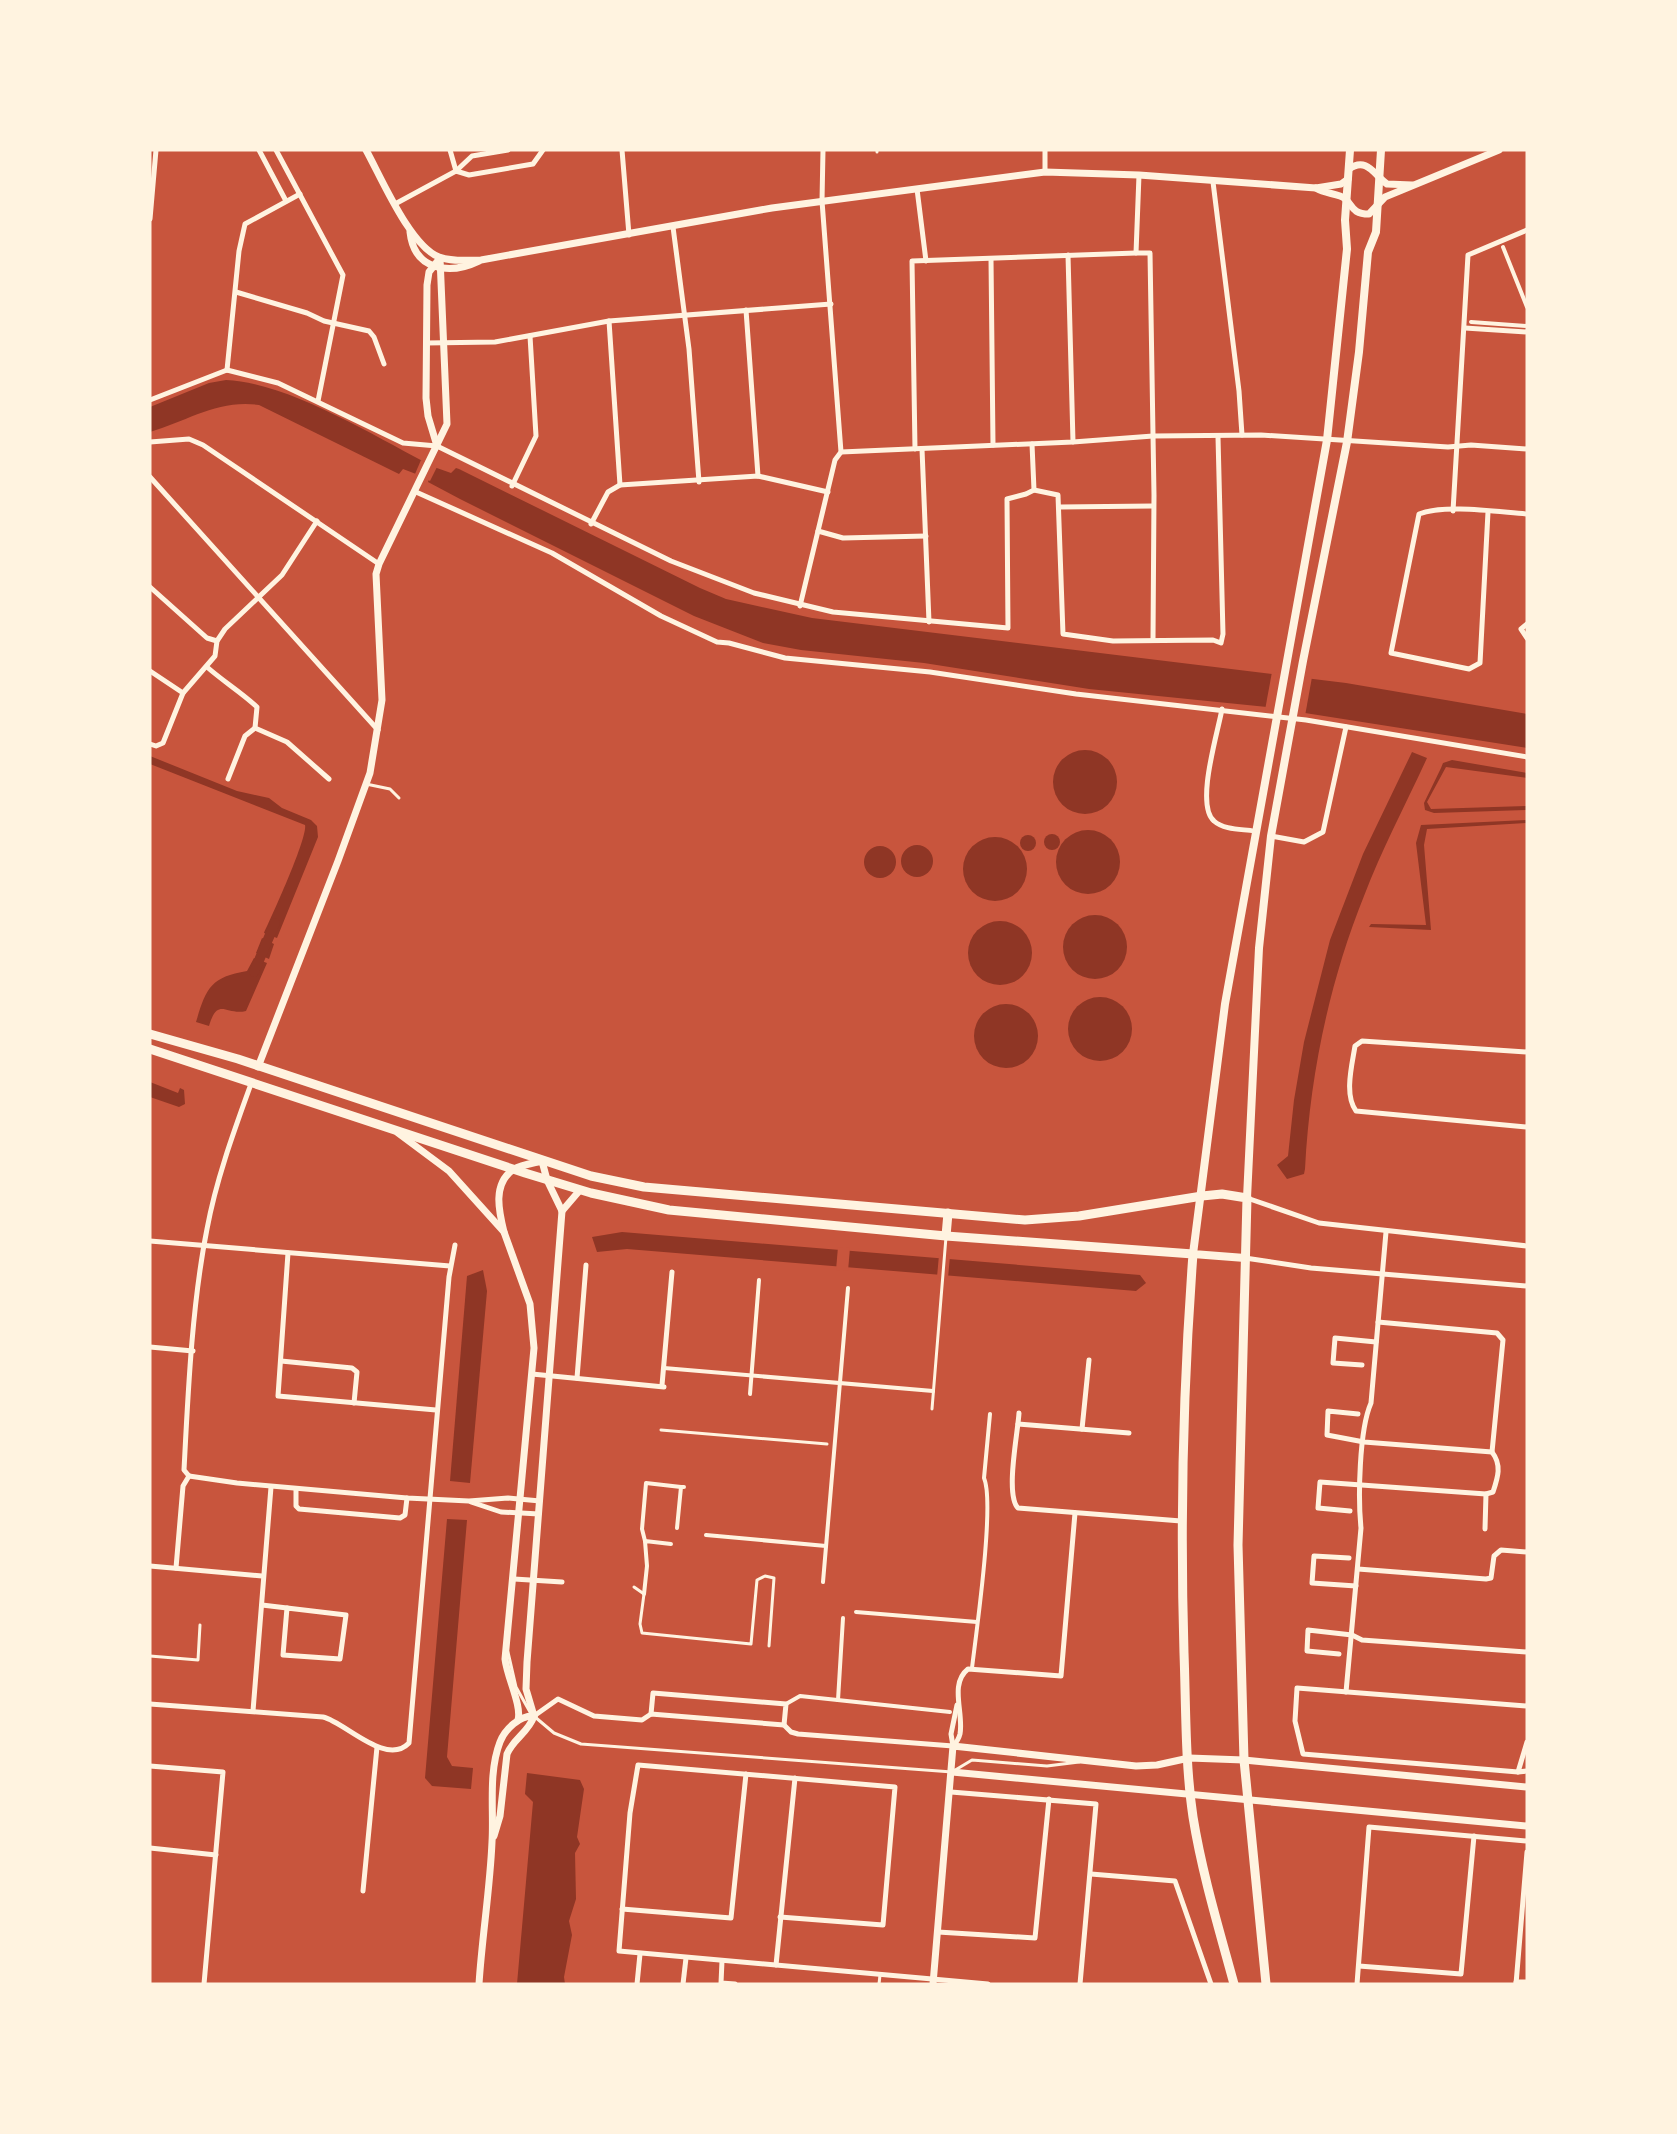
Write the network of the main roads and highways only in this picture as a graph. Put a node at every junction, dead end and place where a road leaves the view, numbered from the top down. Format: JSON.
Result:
{"nodes":[{"id":1,"x":1350,"y":150,"type":"edge"},
{"id":2,"x":1381,"y":150,"type":"edge"},
{"id":3,"x":150,"y":1034,"type":"edge"},
{"id":4,"x":150,"y":1049,"type":"edge"},
{"id":5,"x":258,"y":1067,"type":"junction"},
{"id":6,"x":251,"y":1084,"type":"junction"},
{"id":7,"x":1202,"y":1196,"type":"junction"},
{"id":8,"x":1247,"y":1198,"type":"junction"},
{"id":9,"x":948,"y":1213,"type":"junction"},
{"id":10,"x":946,"y":1236,"type":"junction"},
{"id":11,"x":1193,"y":1254,"type":"junction"},
{"id":12,"x":1245,"y":1258,"type":"junction"},
{"id":13,"x":1234,"y":1984,"type":"edge"},
{"id":14,"x":1266,"y":1984,"type":"edge"}],
"edges":[{"from":1,"to":7,"type":"main road"},
{"from":2,"to":8,"type":"main road"},
{"from":3,"to":5,"type":"main road"},
{"from":4,"to":6,"type":"main road"},
{"from":5,"to":6,"type":"main road"},
{"from":5,"to":9,"type":"main road"},
{"from":6,"to":10,"type":"main road"},
{"from":7,"to":8,"type":"main road"},
{"from":7,"to":9,"type":"main road"},
{"from":7,"to":11,"type":"main road"},
{"from":8,"to":12,"type":"main road"},
{"from":9,"to":10,"type":"main road"},
{"from":10,"to":11,"type":"main road"},
{"from":11,"to":12,"type":"main road"},
{"from":11,"to":13,"type":"main road"},
{"from":12,"to":14,"type":"main road"}]}
